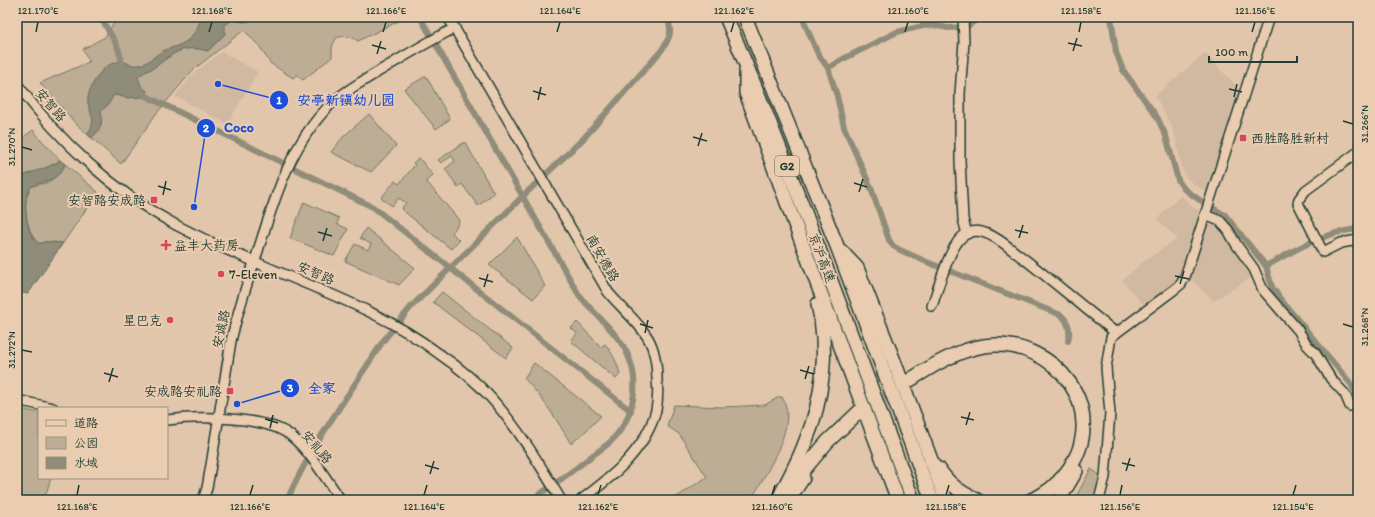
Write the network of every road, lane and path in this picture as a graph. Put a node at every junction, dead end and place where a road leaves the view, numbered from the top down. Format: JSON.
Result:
{"nodes":[{"id":1,"x":448,"y":17,"type":"edge"},
{"id":2,"x":726,"y":17,"type":"edge"},
{"id":3,"x":744,"y":17,"type":"edge"},
{"id":4,"x":1269,"y":17,"type":"edge"},
{"id":5,"x":964,"y":19,"type":"edge"},
{"id":6,"x":455,"y":28,"type":"junction"},
{"id":7,"x":747,"y":65,"type":"junction"},
{"id":8,"x":17,"y":84,"type":"edge"},
{"id":9,"x":1358,"y":152,"type":"edge"},
{"id":10,"x":1206,"y":213,"type":"junction"},
{"id":11,"x":967,"y":234,"type":"junction"},
{"id":12,"x":1358,"y":240,"type":"edge"},
{"id":13,"x":837,"y":246,"type":"junction"},
{"id":14,"x":254,"y":262,"type":"junction"},
{"id":15,"x":817,"y":282,"type":"junction"},
{"id":16,"x":932,"y":306,"type":"dead end"},
{"id":17,"x":1116,"y":333,"type":"junction"},
{"id":18,"x":1067,"y":374,"type":"junction"},
{"id":19,"x":906,"y":380,"type":"tunnel mouth"},
{"id":20,"x":17,"y":400,"type":"edge"},
{"id":21,"x":1350,"y":406,"type":"dead end"},
{"id":22,"x":48,"y":407,"type":"edge"},
{"id":23,"x":862,"y":413,"type":"tunnel mouth"},
{"id":24,"x":218,"y":418,"type":"junction"},
{"id":25,"x":168,"y":420,"type":"edge"},
{"id":26,"x":922,"y":436,"type":"junction"},
{"id":27,"x":558,"y":496,"type":"edge"},
{"id":28,"x":897,"y":498,"type":"edge"},
{"id":29,"x":203,"y":500,"type":"edge"},
{"id":30,"x":341,"y":500,"type":"edge"},
{"id":31,"x":581,"y":500,"type":"edge"},
{"id":32,"x":782,"y":500,"type":"edge"},
{"id":33,"x":913,"y":500,"type":"edge"},
{"id":34,"x":932,"y":500,"type":"edge"},
{"id":35,"x":946,"y":500,"type":"edge"},
{"id":36,"x":977,"y":500,"type":"edge"},
{"id":37,"x":1030,"y":500,"type":"edge"},
{"id":38,"x":1059,"y":500,"type":"edge"},
{"id":39,"x":1099,"y":500,"type":"edge"}],
"edges":[{"from":1,"to":6,"type":"street","name":"南安德路"},
{"from":2,"to":7,"type":"highway","name":"京沪高速","number":"G2"},
{"from":3,"to":13,"type":"highway","name":"京沪高速","number":"G2"},
{"from":4,"to":10,"type":"street"},
{"from":5,"to":11,"type":"street"},
{"from":6,"to":14,"type":"street","name":"安诚路"},
{"from":6,"to":31,"type":"street","name":"南安德路"},
{"from":7,"to":15,"type":"highway"},
{"from":7,"to":33,"type":"highway","name":"京沪高速","number":"G2"},
{"from":8,"to":14,"type":"street","name":"安智路"},
{"from":9,"to":12,"type":"street"},
{"from":10,"to":17,"type":"street"},
{"from":10,"to":21,"type":"street"},
{"from":11,"to":16,"type":"street"},
{"from":11,"to":17,"type":"street"},
{"from":13,"to":26,"type":"highway"},
{"from":13,"to":34,"type":"highway","name":"京沪高速","number":"G2"},
{"from":14,"to":24,"type":"street","name":"安诚路"},
{"from":14,"to":27,"type":"street","name":"安智路"},
{"from":15,"to":28,"type":"highway"},
{"from":15,"to":32,"type":"highway"},
{"from":17,"to":39,"type":"street"},
{"from":18,"to":19,"type":"highway"},
{"from":18,"to":37,"type":"highway"},
{"from":18,"to":38,"type":"highway"},
{"from":20,"to":22,"type":"street"},
{"from":23,"to":32,"type":"highway"},
{"from":24,"to":25,"type":"street","name":"安礼路"},
{"from":24,"to":29,"type":"street","name":"安诚路"},
{"from":24,"to":30,"type":"street","name":"安礼路"},
{"from":26,"to":35,"type":"highway"},
{"from":26,"to":36,"type":"highway"}]}
